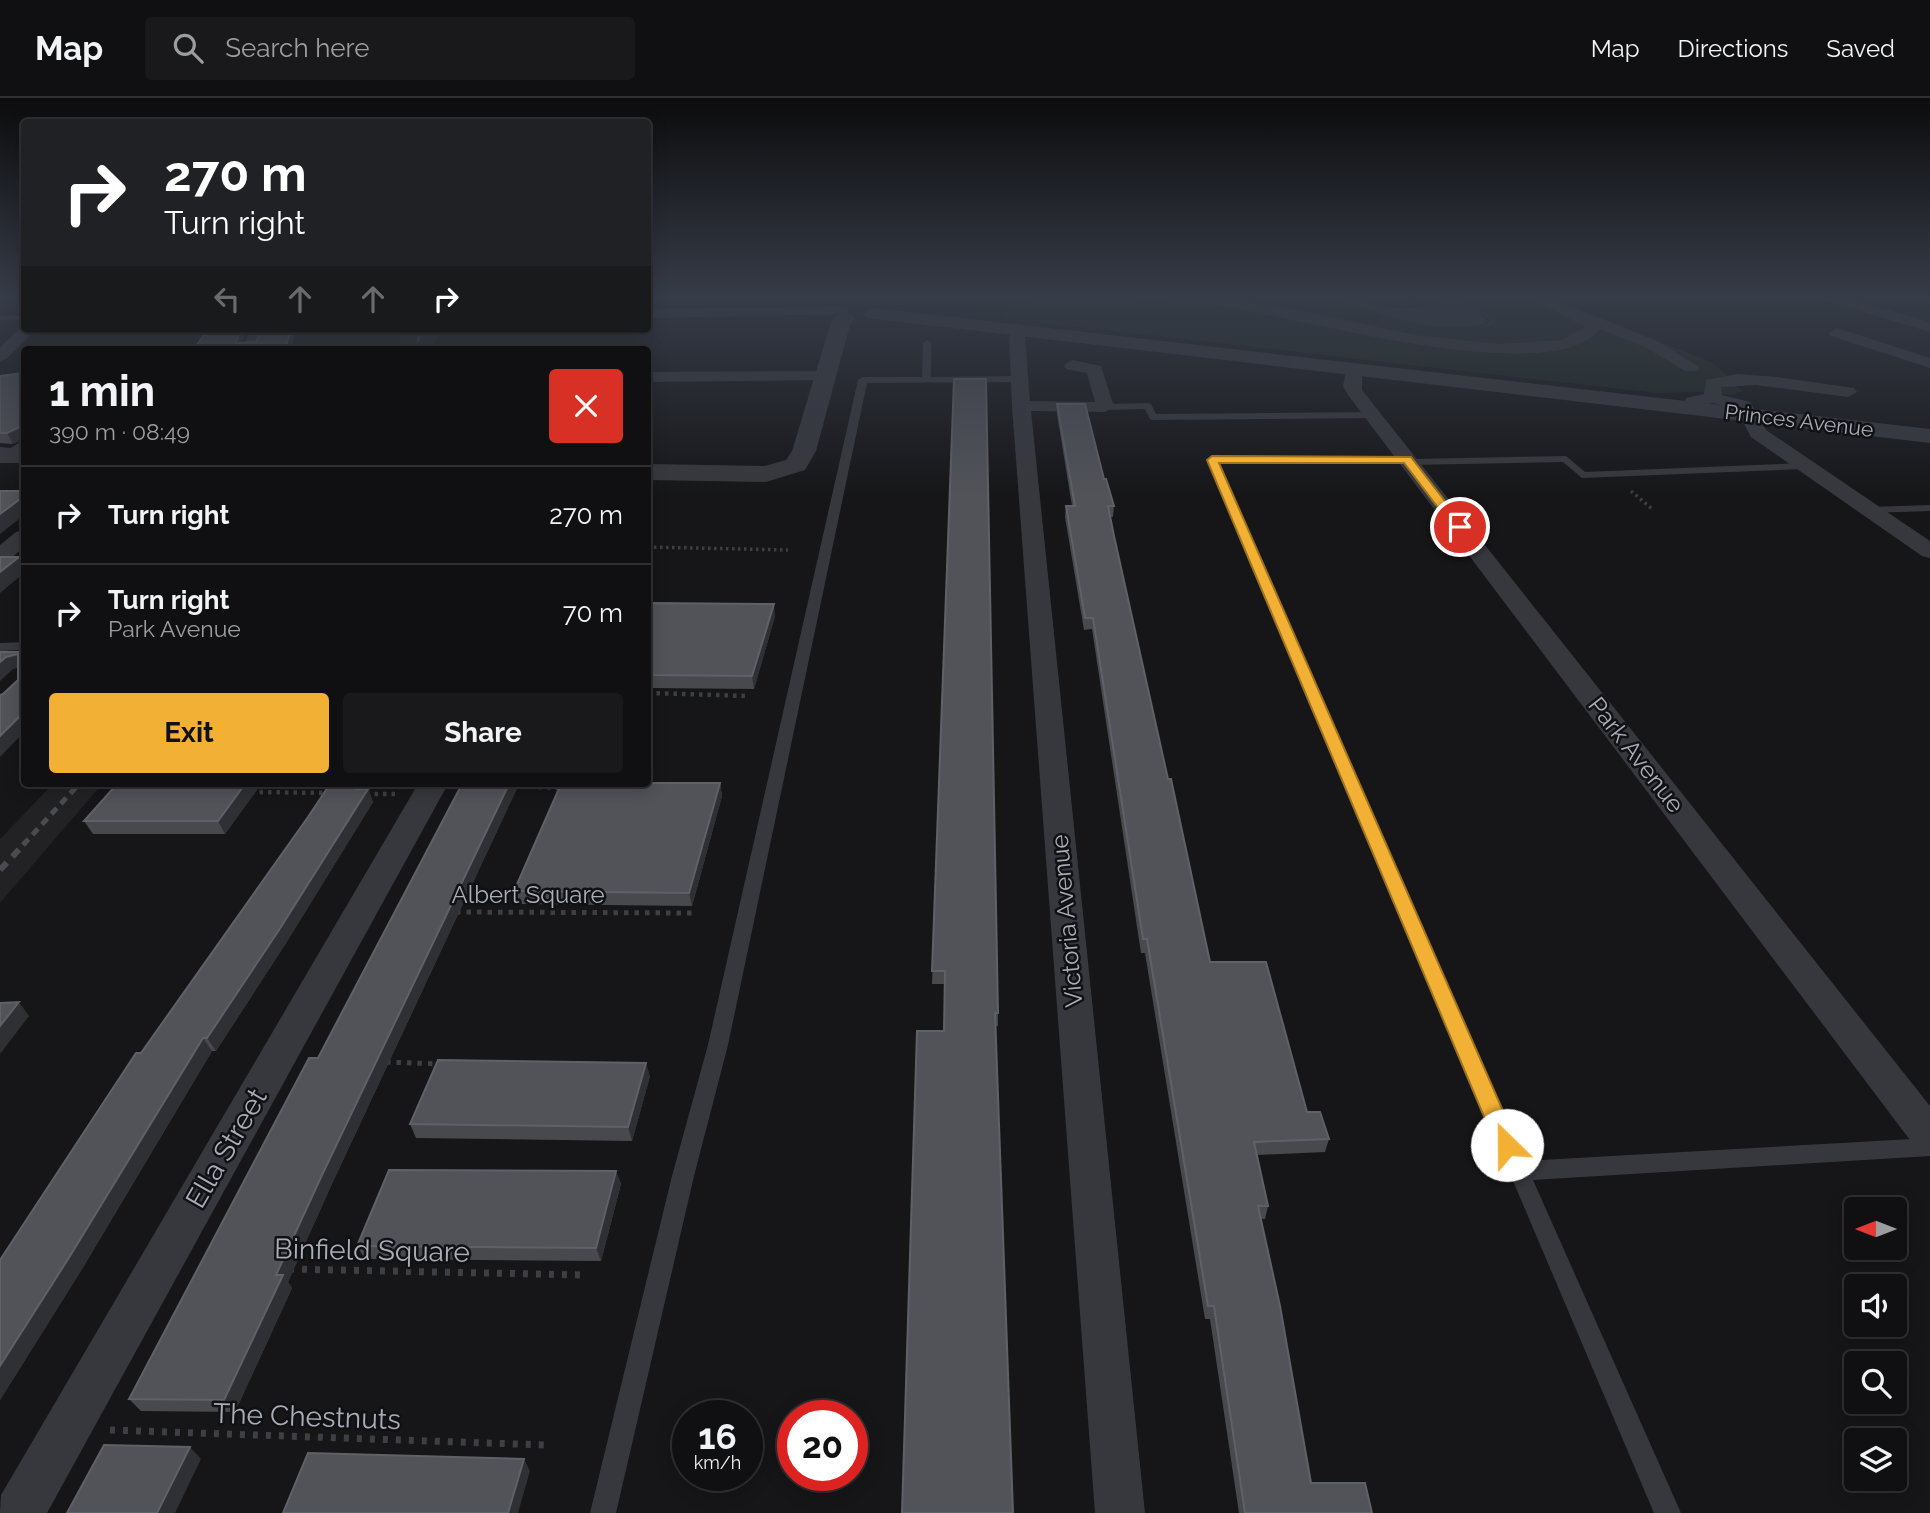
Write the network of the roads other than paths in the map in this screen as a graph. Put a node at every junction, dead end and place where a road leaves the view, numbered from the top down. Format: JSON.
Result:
{"nodes":[{"id":1,"x":829,"y":364,"type":"edge"},
{"id":2,"x":926,"y":364,"type":"edge"},
{"id":3,"x":1018,"y":364,"type":"edge"},
{"id":4,"x":1303,"y":364,"type":"edge"},
{"id":5,"x":1686,"y":364,"type":"edge"},
{"id":6,"x":1072,"y":365,"type":"dead end"},
{"id":7,"x":1691,"y":367,"type":"dead end"},
{"id":8,"x":1354,"y":370,"type":"junction"},
{"id":9,"x":825,"y":376,"type":"junction"},
{"id":10,"x":651,"y":377,"type":"edge"},
{"id":11,"x":926,"y":380,"type":"junction"},
{"id":12,"x":1848,"y":392,"type":"dead end"},
{"id":13,"x":1020,"y":393,"type":"junction"},
{"id":14,"x":1713,"y":398,"type":"junction"},
{"id":15,"x":1105,"y":407,"type":"junction"},
{"id":16,"x":1692,"y":408,"type":"junction"},
{"id":17,"x":1373,"y":415,"type":"junction"},
{"id":18,"x":1748,"y":415,"type":"junction"},
{"id":19,"x":1930,"y":436,"type":"edge"},
{"id":20,"x":1408,"y":461,"type":"junction"},
{"id":21,"x":1803,"y":466,"type":"junction"},
{"id":22,"x":651,"y":472,"type":"edge"},
{"id":23,"x":1930,"y":508,"type":"edge"},
{"id":24,"x":1869,"y":510,"type":"junction"},
{"id":25,"x":21,"y":539,"type":"edge"},
{"id":26,"x":1930,"y":551,"type":"edge"},
{"id":27,"x":0,"y":556,"type":"edge"},
{"id":28,"x":21,"y":646,"type":"edge"},
{"id":29,"x":0,"y":647,"type":"edge"},
{"id":30,"x":430,"y":789,"type":"edge"},
{"id":31,"x":1930,"y":1136,"type":"edge"},
{"id":32,"x":1930,"y":1147,"type":"edge"},
{"id":33,"x":1518,"y":1171,"type":"junction"},
{"id":34,"x":19,"y":1513,"type":"edge"},
{"id":35,"x":603,"y":1513,"type":"edge"},
{"id":36,"x":1121,"y":1513,"type":"edge"},
{"id":37,"x":1668,"y":1513,"type":"edge"}],
"edges":[{"from":1,"to":9,"type":"street"},
{"from":2,"to":11,"type":"lane"},
{"from":3,"to":13,"type":"street","name":"Victoria Avenue"},
{"from":4,"to":8,"type":"street","name":"Princes Avenue"},
{"from":5,"to":7,"type":"street"},
{"from":6,"to":15,"type":"street"},
{"from":8,"to":16,"type":"street","name":"Princes Avenue"},
{"from":8,"to":17,"type":"street","name":"Park Avenue"},
{"from":9,"to":10,"type":"street"},
{"from":9,"to":22,"type":"street"},
{"from":11,"to":13,"type":"lane"},
{"from":11,"to":35,"type":"lane"},
{"from":12,"to":14,"type":"street"},
{"from":13,"to":15,"type":"street"},
{"from":13,"to":36,"type":"street","name":"Victoria Avenue"},
{"from":14,"to":16,"type":"street"},
{"from":14,"to":18,"type":"street"},
{"from":15,"to":17,"type":"lane"},
{"from":16,"to":18,"type":"street","name":"Princes Avenue"},
{"from":17,"to":20,"type":"street","name":"Park Avenue"},
{"from":18,"to":19,"type":"street","name":"Princes Avenue"},
{"from":18,"to":21,"type":"street"},
{"from":20,"to":21,"type":"lane"},
{"from":20,"to":31,"type":"street","name":"Park Avenue"},
{"from":20,"to":33,"type":"lane"},
{"from":21,"to":24,"type":"street"},
{"from":23,"to":24,"type":"lane"},
{"from":24,"to":26,"type":"street"},
{"from":25,"to":27,"type":"street"},
{"from":28,"to":29,"type":"lane"},
{"from":30,"to":34,"type":"street","name":"Ella Street"},
{"from":32,"to":33,"type":"lane"},
{"from":33,"to":37,"type":"lane"}]}
